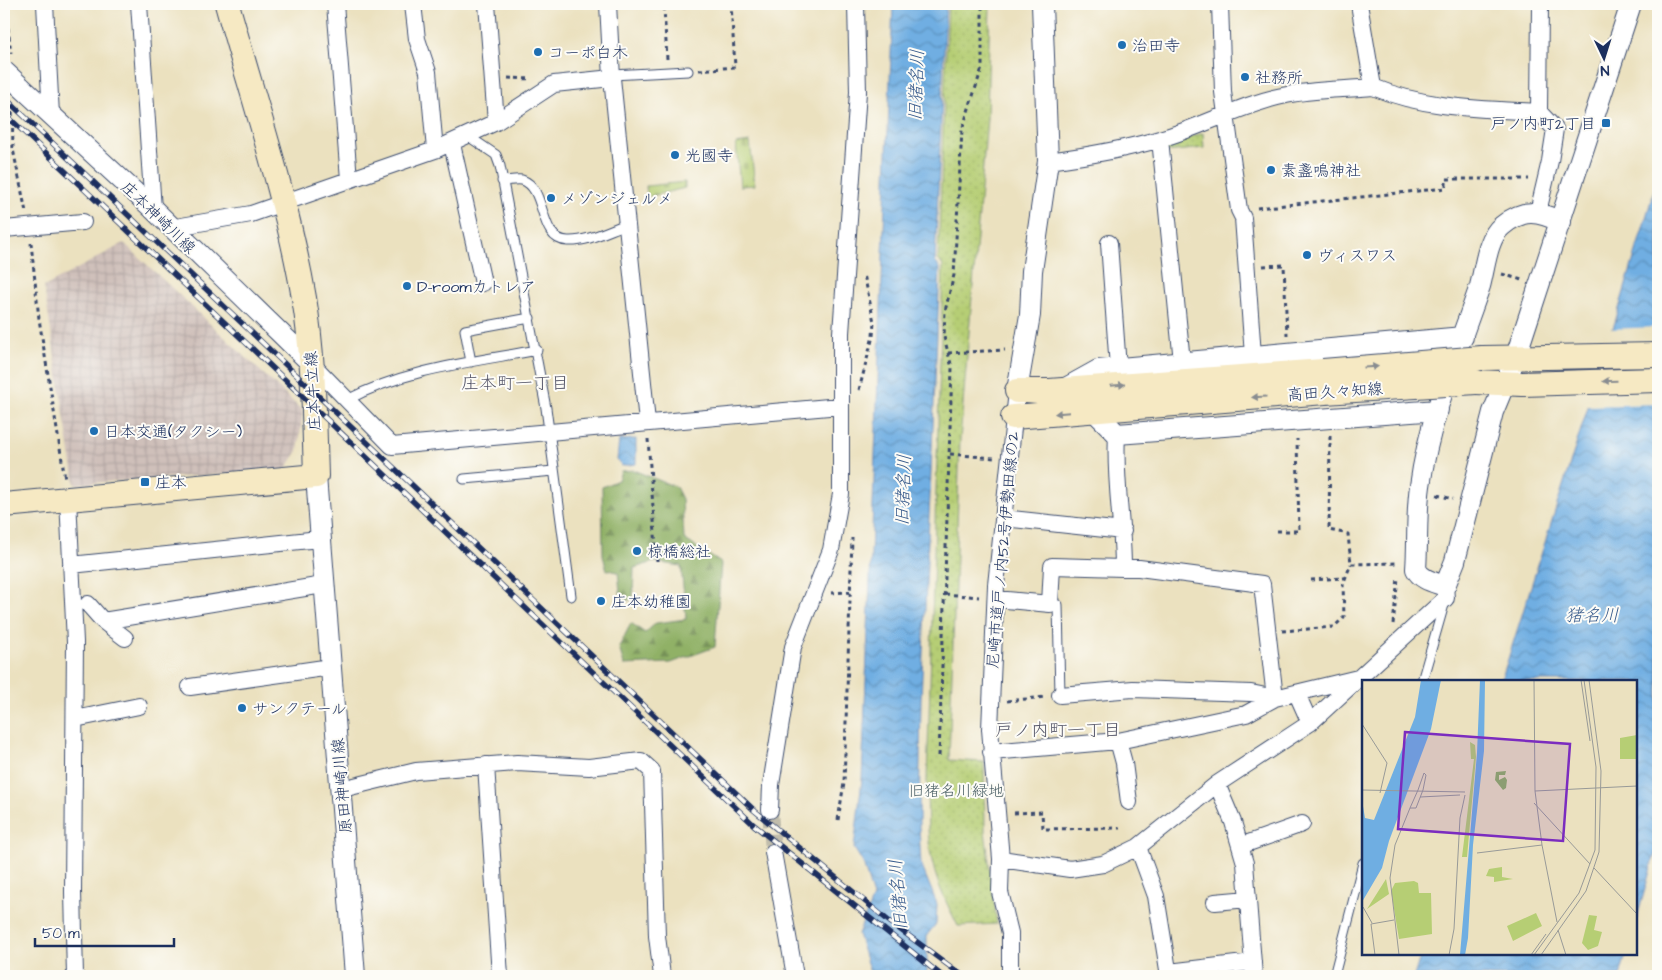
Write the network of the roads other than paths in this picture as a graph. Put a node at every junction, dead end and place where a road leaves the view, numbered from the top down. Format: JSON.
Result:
{"nodes":[{"id":1,"x":46,"y":4,"type":"edge"},
{"id":2,"x":139,"y":4,"type":"edge"},
{"id":3,"x":227,"y":4,"type":"edge"},
{"id":4,"x":335,"y":4,"type":"edge"},
{"id":5,"x":413,"y":4,"type":"edge"},
{"id":6,"x":487,"y":4,"type":"edge"},
{"id":7,"x":608,"y":4,"type":"edge"},
{"id":8,"x":856,"y":4,"type":"edge"},
{"id":9,"x":1042,"y":4,"type":"edge"},
{"id":10,"x":1220,"y":4,"type":"edge"},
{"id":11,"x":1359,"y":4,"type":"edge"},
{"id":12,"x":1540,"y":4,"type":"edge"},
{"id":13,"x":1631,"y":4,"type":"edge"},
{"id":14,"x":7,"y":64,"type":"edge"},
{"id":15,"x":688,"y":71,"type":"road end"},
{"id":16,"x":612,"y":77,"type":"junction"},
{"id":17,"x":1373,"y":87,"type":"junction"},
{"id":18,"x":1538,"y":112,"type":"junction"},
{"id":19,"x":51,"y":115,"type":"junction"},
{"id":20,"x":1226,"y":116,"type":"junction"},
{"id":21,"x":496,"y":122,"type":"junction"},
{"id":22,"x":468,"y":136,"type":"junction"},
{"id":23,"x":1160,"y":139,"type":"junction"},
{"id":24,"x":452,"y":144,"type":"junction"},
{"id":25,"x":435,"y":150,"type":"junction"},
{"id":26,"x":1048,"y":161,"type":"junction"},
{"id":27,"x":349,"y":179,"type":"junction"},
{"id":28,"x":502,"y":181,"type":"junction"},
{"id":29,"x":282,"y":203,"type":"junction"},
{"id":30,"x":152,"y":209,"type":"junction"},
{"id":31,"x":1538,"y":212,"type":"junction"},
{"id":32,"x":83,"y":222,"type":"dead end"},
{"id":33,"x":1561,"y":222,"type":"junction"},
{"id":34,"x":627,"y":224,"type":"junction"},
{"id":35,"x":170,"y":228,"type":"junction"},
{"id":36,"x":4,"y":229,"type":"edge"},
{"id":37,"x":1109,"y":243,"type":"dead end"},
{"id":38,"x":483,"y":283,"type":"dead end"},
{"id":39,"x":530,"y":318,"type":"junction"},
{"id":40,"x":1463,"y":337,"type":"junction"},
{"id":41,"x":536,"y":350,"type":"junction"},
{"id":42,"x":1252,"y":355,"type":"junction"},
{"id":43,"x":1658,"y":356,"type":"edge"},
{"id":44,"x":1523,"y":358,"type":"junction"},
{"id":45,"x":471,"y":362,"type":"junction"},
{"id":46,"x":1182,"y":362,"type":"junction"},
{"id":47,"x":312,"y":364,"type":"junction"},
{"id":48,"x":1118,"y":368,"type":"junction"},
{"id":49,"x":1658,"y":380,"type":"edge"},
{"id":50,"x":1324,"y":381,"type":"junction"},
{"id":51,"x":1513,"y":384,"type":"junction"},
{"id":52,"x":1061,"y":390,"type":"junction"},
{"id":53,"x":1017,"y":391,"type":"junction"},
{"id":54,"x":347,"y":400,"type":"junction"},
{"id":55,"x":840,"y":406,"type":"junction"},
{"id":56,"x":1093,"y":410,"type":"junction"},
{"id":57,"x":1438,"y":410,"type":"junction"},
{"id":58,"x":1013,"y":417,"type":"junction"},
{"id":59,"x":647,"y":422,"type":"junction"},
{"id":60,"x":549,"y":431,"type":"junction"},
{"id":61,"x":1117,"y":434,"type":"junction"},
{"id":62,"x":554,"y":471,"type":"junction"},
{"id":63,"x":316,"y":476,"type":"junction"},
{"id":64,"x":464,"y":479,"type":"dead end"},
{"id":65,"x":68,"y":499,"type":"junction"},
{"id":66,"x":4,"y":505,"type":"edge"},
{"id":67,"x":1003,"y":518,"type":"junction"},
{"id":68,"x":1123,"y":531,"type":"junction"},
{"id":69,"x":319,"y":539,"type":"junction"},
{"id":70,"x":71,"y":565,"type":"junction"},
{"id":71,"x":1122,"y":568,"type":"junction"},
{"id":72,"x":323,"y":584,"type":"junction"},
{"id":73,"x":1445,"y":592,"type":"junction"},
{"id":74,"x":571,"y":596,"type":"dead end"},
{"id":75,"x":996,"y":599,"type":"junction"},
{"id":76,"x":88,"y":604,"type":"dead end"},
{"id":77,"x":1050,"y":604,"type":"junction"},
{"id":78,"x":103,"y":622,"type":"junction"},
{"id":79,"x":125,"y":638,"type":"dead end"},
{"id":80,"x":331,"y":667,"type":"junction"},
{"id":81,"x":1360,"y":678,"type":"junction"},
{"id":82,"x":1422,"y":680,"type":"edge"},
{"id":83,"x":190,"y":687,"type":"dead end"},
{"id":84,"x":1297,"y":694,"type":"junction"},
{"id":85,"x":1060,"y":695,"type":"joint"},
{"id":86,"x":1275,"y":698,"type":"junction"},
{"id":87,"x":139,"y":706,"type":"dead end"},
{"id":88,"x":75,"y":719,"type":"junction"},
{"id":89,"x":1310,"y":723,"type":"junction"},
{"id":90,"x":1118,"y":740,"type":"junction"},
{"id":91,"x":992,"y":752,"type":"junction"},
{"id":92,"x":486,"y":765,"type":"junction"},
{"id":93,"x":1217,"y":784,"type":"junction"},
{"id":94,"x":342,"y":789,"type":"junction"},
{"id":95,"x":1130,"y":802,"type":"dead end"},
{"id":96,"x":770,"y":810,"type":"tunnel mouth"},
{"id":97,"x":1302,"y":824,"type":"dead end"},
{"id":98,"x":1240,"y":846,"type":"junction"},
{"id":99,"x":1138,"y":847,"type":"junction"},
{"id":100,"x":773,"y":852,"type":"tunnel mouth"},
{"id":101,"x":1001,"y":859,"type":"junction"},
{"id":102,"x":1362,"y":867,"type":"edge"},
{"id":103,"x":1248,"y":899,"type":"junction"},
{"id":104,"x":1214,"y":902,"type":"dead end"},
{"id":105,"x":1254,"y":969,"type":"edge"},
{"id":106,"x":1169,"y":974,"type":"edge"},
{"id":107,"x":75,"y":976,"type":"edge"},
{"id":108,"x":355,"y":976,"type":"edge"},
{"id":109,"x":500,"y":976,"type":"edge"},
{"id":110,"x":662,"y":976,"type":"edge"},
{"id":111,"x":795,"y":976,"type":"edge"},
{"id":112,"x":1010,"y":976,"type":"edge"},
{"id":113,"x":1334,"y":976,"type":"edge"}],
"edges":[{"from":1,"to":19,"type":"street"},
{"from":2,"to":30,"type":"street"},
{"from":3,"to":29,"type":"main road","name":"庄本牛立線"},
{"from":4,"to":27,"type":"street"},
{"from":5,"to":25,"type":"street"},
{"from":6,"to":21,"type":"street"},
{"from":7,"to":16,"type":"street"},
{"from":8,"to":55,"type":"street"},
{"from":9,"to":26,"type":"street"},
{"from":10,"to":20,"type":"street"},
{"from":11,"to":17,"type":"street"},
{"from":12,"to":18,"type":"street"},
{"from":13,"to":33,"type":"street"},
{"from":14,"to":19,"type":"street","name":"庄本神崎川線","bridge":true},
{"from":15,"to":16,"type":"lane"},
{"from":16,"to":21,"type":"street"},
{"from":16,"to":34,"type":"street"},
{"from":17,"to":18,"type":"street"},
{"from":17,"to":20,"type":"street"},
{"from":18,"to":31,"type":"street"},
{"from":19,"to":30,"type":"street","name":"庄本神崎川線"},
{"from":20,"to":23,"type":"street"},
{"from":20,"to":42,"type":"street"},
{"from":21,"to":22,"type":"street"},
{"from":22,"to":24,"type":"street"},
{"from":22,"to":28,"type":"lane"},
{"from":23,"to":26,"type":"street"},
{"from":23,"to":46,"type":"street"},
{"from":24,"to":25,"type":"street"},
{"from":24,"to":38,"type":"street"},
{"from":25,"to":27,"type":"street"},
{"from":26,"to":53,"type":"street"},
{"from":27,"to":29,"type":"street"},
{"from":28,"to":34,"type":"lane"},
{"from":28,"to":39,"type":"lane"},
{"from":29,"to":35,"type":"street"},
{"from":29,"to":47,"type":"main road","name":"庄本牛立線"},
{"from":30,"to":35,"type":"street","name":"庄本神崎川線"},
{"from":31,"to":33,"type":"street"},
{"from":31,"to":40,"type":"street"},
{"from":32,"to":36,"type":"street"},
{"from":33,"to":44,"type":"street"},
{"from":34,"to":59,"type":"street"},
{"from":35,"to":47,"type":"street","name":"庄本神崎川線"},
{"from":37,"to":48,"type":"street"},
{"from":39,"to":41,"type":"lane"},
{"from":39,"to":45,"type":"lane"},
{"from":40,"to":42,"type":"street"},
{"from":40,"to":57,"type":"street"},
{"from":41,"to":45,"type":"lane"},
{"from":41,"to":60,"type":"lane"},
{"from":42,"to":46,"type":"street"},
{"from":43,"to":44,"type":"main road","name":"高田久々知線"},
{"from":50,"to":44,"type":"main road","name":"高田久々知線","one_way":true,"bridge":true},
{"from":44,"to":51,"type":"street"},
{"from":45,"to":54,"type":"lane"},
{"from":46,"to":48,"type":"street"},
{"from":47,"to":54,"type":"street"},
{"from":47,"to":63,"type":"main road","name":"庄本牛立線"},
{"from":48,"to":52,"type":"street"},
{"from":49,"to":51,"type":"main road","name":"高田久々知線","one_way":true},
{"from":50,"to":51,"type":"main road","name":"高田久々知線","bridge":true},
{"from":52,"to":50,"type":"main road","name":"高田久々知線","one_way":true},
{"from":50,"to":56,"type":"main road","name":"高田久々知線","one_way":true},
{"from":51,"to":73,"type":"street"},
{"from":52,"to":53,"type":"main road","name":"高田久々知線"},
{"from":53,"to":58,"type":"street","name":"尼崎市道戸ノ内52号伊勢田線の2"},
{"from":54,"to":60,"type":"street"},
{"from":55,"to":59,"type":"street"},
{"from":55,"to":96,"type":"street"},
{"from":56,"to":58,"type":"main road","name":"高田久々知線","one_way":true},
{"from":56,"to":61,"type":"street"},
{"from":57,"to":61,"type":"street"},
{"from":57,"to":73,"type":"street"},
{"from":58,"to":67,"type":"street","name":"尼崎市道戸ノ内52号伊勢田線の2"},
{"from":59,"to":60,"type":"street"},
{"from":60,"to":62,"type":"lane"},
{"from":61,"to":68,"type":"street"},
{"from":62,"to":64,"type":"lane"},
{"from":62,"to":74,"type":"lane"},
{"from":63,"to":65,"type":"main road"},
{"from":63,"to":69,"type":"street","name":"原田神崎川線"},
{"from":65,"to":66,"type":"main road"},
{"from":65,"to":70,"type":"street"},
{"from":67,"to":68,"type":"street"},
{"from":67,"to":75,"type":"street","name":"尼崎市道戸ノ内52号伊勢田線の2"},
{"from":68,"to":71,"type":"street"},
{"from":69,"to":70,"type":"street"},
{"from":69,"to":72,"type":"street","name":"原田神崎川線"},
{"from":70,"to":88,"type":"street"},
{"from":71,"to":77,"type":"street"},
{"from":71,"to":86,"type":"street"},
{"from":72,"to":78,"type":"street"},
{"from":72,"to":80,"type":"street","name":"原田神崎川線"},
{"from":73,"to":81,"type":"street"},
{"from":73,"to":82,"type":"lane"},
{"from":75,"to":77,"type":"street"},
{"from":75,"to":91,"type":"street","name":"尼崎市道戸ノ内52号伊勢田線の2"},
{"from":76,"to":78,"type":"street"},
{"from":77,"to":85,"type":"lane"},
{"from":78,"to":79,"type":"street"},
{"from":80,"to":83,"type":"street"},
{"from":80,"to":94,"type":"street","name":"原田神崎川線"},
{"from":81,"to":84,"type":"street"},
{"from":81,"to":89,"type":"street"},
{"from":84,"to":86,"type":"street"},
{"from":84,"to":89,"type":"street"},
{"from":85,"to":86,"type":"street"},
{"from":86,"to":90,"type":"street"},
{"from":87,"to":88,"type":"street"},
{"from":88,"to":107,"type":"street"},
{"from":89,"to":93,"type":"street"},
{"from":90,"to":91,"type":"street"},
{"from":90,"to":95,"type":"street"},
{"from":91,"to":101,"type":"street","name":"尼崎市道戸ノ内52号伊勢田線の2"},
{"from":92,"to":94,"type":"street"},
{"from":92,"to":109,"type":"street"},
{"from":92,"to":110,"type":"street"},
{"from":93,"to":98,"type":"street"},
{"from":93,"to":99,"type":"street"},
{"from":94,"to":108,"type":"street","name":"原田神崎川線"},
{"from":97,"to":98,"type":"street"},
{"from":98,"to":103,"type":"street"},
{"from":99,"to":101,"type":"street"},
{"from":99,"to":106,"type":"street"},
{"from":100,"to":111,"type":"street"},
{"from":101,"to":112,"type":"street","name":"尼崎市道戸ノ内52号伊勢田線の2"},
{"from":102,"to":113,"type":"lane"},
{"from":103,"to":104,"type":"street"},
{"from":103,"to":105,"type":"street"},
{"from":105,"to":106,"type":"street"}]}
